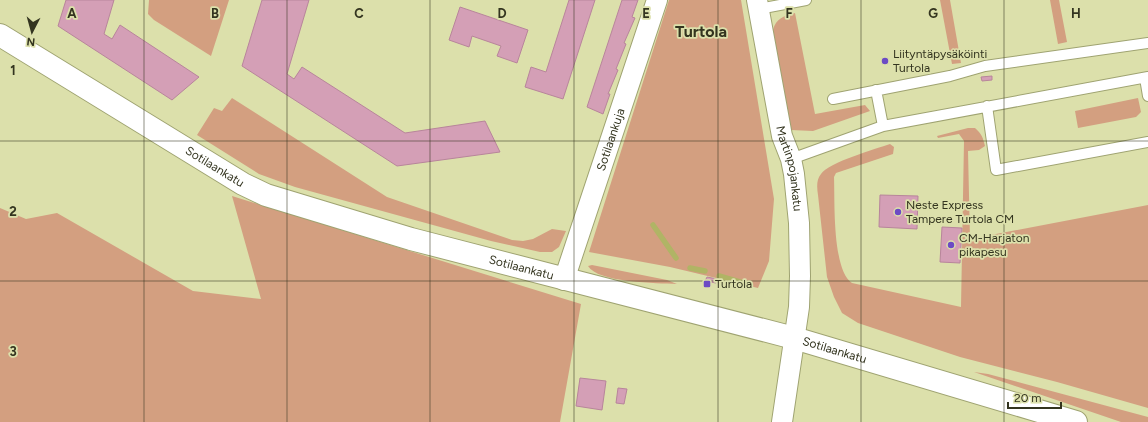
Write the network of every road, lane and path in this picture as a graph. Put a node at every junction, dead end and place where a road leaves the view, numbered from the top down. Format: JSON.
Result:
{"nodes":[{"id":1,"x":657,"y":0,"type":"edge"},
{"id":2,"x":806,"y":0,"type":"edge"},
{"id":3,"x":758,"y":4,"type":"edge"},
{"id":4,"x":0,"y":35,"type":"edge"},
{"id":5,"x":1148,"y":43,"type":"edge"},
{"id":6,"x":1146,"y":77,"type":"edge"},
{"id":7,"x":876,"y":90,"type":"junction"},
{"id":8,"x":1148,"y":96,"type":"edge"},
{"id":9,"x":833,"y":99,"type":"dead end"},
{"id":10,"x":987,"y":106,"type":"junction"},
{"id":11,"x":883,"y":126,"type":"junction"},
{"id":12,"x":1148,"y":142,"type":"edge"},
{"id":13,"x":791,"y":159,"type":"junction"},
{"id":14,"x":564,"y":280,"type":"junction"},
{"id":15,"x":794,"y":338,"type":"junction"},
{"id":16,"x":782,"y":422,"type":"edge"},
{"id":17,"x":1076,"y":422,"type":"edge"}],
"edges":[{"from":1,"to":14,"type":"street","name":"Sotilaankuja"},
{"from":2,"to":3,"type":"lane"},
{"from":3,"to":13,"type":"street","name":"Martinpojankatu"},
{"from":4,"to":14,"type":"main road","name":"Sotilaankatu"},
{"from":5,"to":7,"type":"lane"},
{"from":6,"to":8,"type":"lane"},
{"from":6,"to":10,"type":"lane"},
{"from":7,"to":9,"type":"lane"},
{"from":7,"to":11,"type":"lane"},
{"from":10,"to":11,"type":"lane"},
{"from":10,"to":12,"type":"lane"},
{"from":11,"to":13,"type":"lane"},
{"from":13,"to":15,"type":"street","name":"Martinpojankatu"},
{"from":14,"to":15,"type":"main road","name":"Sotilaankatu"},
{"from":15,"to":16,"type":"street","name":"Martinpojankatu"},
{"from":15,"to":17,"type":"main road","name":"Sotilaankatu"}]}
